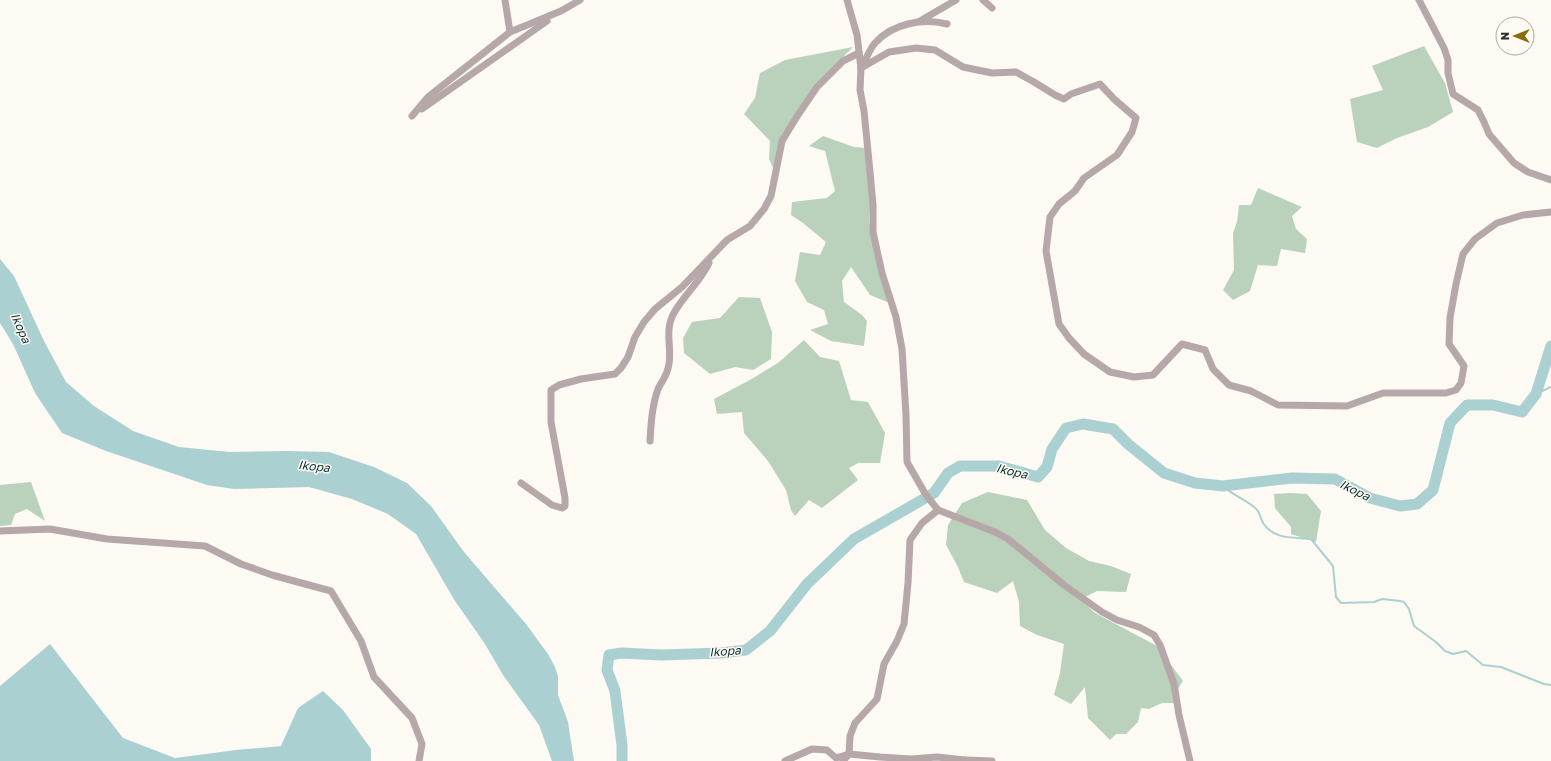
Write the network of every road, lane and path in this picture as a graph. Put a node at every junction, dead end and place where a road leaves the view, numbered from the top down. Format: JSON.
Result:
{"nodes":[{"id":1,"x":505,"y":0,"type":"edge"},
{"id":2,"x":580,"y":0,"type":"edge"},
{"id":3,"x":847,"y":0,"type":"edge"},
{"id":4,"x":956,"y":0,"type":"edge"},
{"id":5,"x":983,"y":0,"type":"edge"},
{"id":6,"x":1419,"y":0,"type":"edge"},
{"id":7,"x":992,"y":8,"type":"dead end"},
{"id":8,"x":561,"y":11,"type":"junction"},
{"id":9,"x":920,"y":21,"type":"junction"},
{"id":10,"x":947,"y":24,"type":"dead end"},
{"id":11,"x":510,"y":32,"type":"junction"},
{"id":12,"x":860,"y":52,"type":"junction"},
{"id":13,"x":861,"y":68,"type":"junction"},
{"id":14,"x":1551,"y":180,"type":"edge"},
{"id":15,"x":1551,"y":212,"type":"edge"},
{"id":16,"x":711,"y":257,"type":"junction"},
{"id":17,"x":650,"y":441,"type":"dead end"},
{"id":18,"x":521,"y":483,"type":"dead end"},
{"id":19,"x":938,"y":510,"type":"junction"},
{"id":20,"x":0,"y":532,"type":"edge"},
{"id":21,"x":849,"y":754,"type":"junction"},
{"id":22,"x":964,"y":760,"type":"edge"},
{"id":23,"x":419,"y":761,"type":"edge"},
{"id":24,"x":785,"y":761,"type":"edge"},
{"id":25,"x":843,"y":761,"type":"edge"},
{"id":26,"x":992,"y":761,"type":"edge"},
{"id":27,"x":1190,"y":761,"type":"edge"}],
"edges":[{"from":1,"to":11,"type":"street"},
{"from":2,"to":8,"type":"street"},
{"from":3,"to":12,"type":"street"},
{"from":4,"to":9,"type":"street"},
{"from":5,"to":7,"type":"street"},
{"from":6,"to":14,"type":"street"},
{"from":8,"to":11,"type":"street"},
{"from":8,"to":11,"type":"street"},
{"from":9,"to":10,"type":"street"},
{"from":9,"to":13,"type":"street"},
{"from":12,"to":13,"type":"street"},
{"from":12,"to":16,"type":"street"},
{"from":13,"to":15,"type":"street"},
{"from":13,"to":19,"type":"street"},
{"from":16,"to":17,"type":"street"},
{"from":16,"to":18,"type":"street"},
{"from":19,"to":21,"type":"street"},
{"from":19,"to":27,"type":"street"},
{"from":20,"to":23,"type":"street"},
{"from":21,"to":22,"type":"street"},
{"from":21,"to":24,"type":"street"},
{"from":21,"to":25,"type":"street"},
{"from":22,"to":26,"type":"street"}]}
